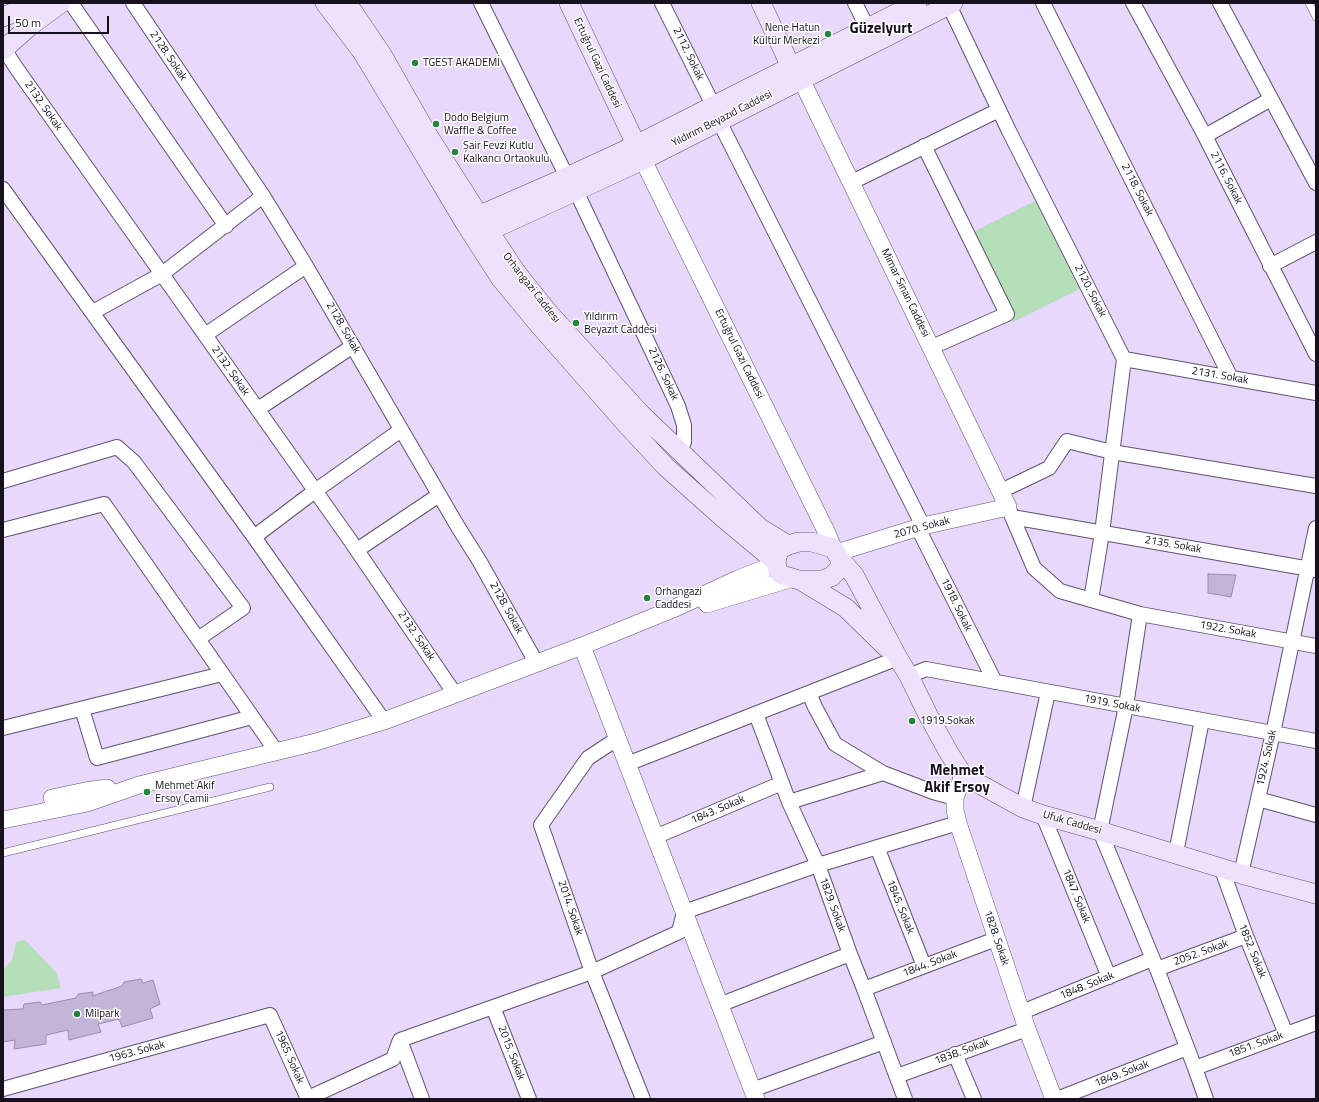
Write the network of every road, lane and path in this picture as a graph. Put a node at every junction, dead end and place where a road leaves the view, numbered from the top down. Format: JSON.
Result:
{"nodes":[{"id":1,"x":35,"y":3,"type":"edge"},
{"id":2,"x":61,"y":3,"type":"edge"},
{"id":3,"x":71,"y":3,"type":"edge"},
{"id":4,"x":133,"y":3,"type":"edge"},
{"id":5,"x":325,"y":3,"type":"edge"},
{"id":6,"x":347,"y":3,"type":"edge"},
{"id":7,"x":481,"y":3,"type":"edge"},
{"id":8,"x":569,"y":3,"type":"edge"},
{"id":9,"x":662,"y":3,"type":"edge"},
{"id":10,"x":761,"y":3,"type":"edge"},
{"id":11,"x":855,"y":3,"type":"edge"},
{"id":12,"x":917,"y":3,"type":"edge"},
{"id":13,"x":1043,"y":3,"type":"edge"},
{"id":14,"x":1133,"y":3,"type":"edge"},
{"id":15,"x":1220,"y":3,"type":"edge"},
{"id":16,"x":1309,"y":3,"type":"edge"},
{"id":17,"x":950,"y":4,"type":"edge"},
{"id":18,"x":1316,"y":17,"type":"edge"},
{"id":19,"x":3,"y":18,"type":"edge"},
{"id":20,"x":867,"y":27,"type":"junction"},
{"id":21,"x":3,"y":50,"type":"edge"},
{"id":22,"x":796,"y":73,"type":"junction"},
{"id":23,"x":1271,"y":99,"type":"junction"},
{"id":24,"x":999,"y":110,"type":"junction"},
{"id":25,"x":716,"y":113,"type":"junction"},
{"id":26,"x":1205,"y":136,"type":"junction"},
{"id":27,"x":924,"y":146,"type":"junction"},
{"id":28,"x":639,"y":152,"type":"junction"},
{"id":29,"x":852,"y":182,"type":"junction"},
{"id":30,"x":1316,"y":183,"type":"edge"},
{"id":31,"x":571,"y":184,"type":"junction"},
{"id":32,"x":3,"y":189,"type":"edge"},
{"id":33,"x":263,"y":196,"type":"junction"},
{"id":34,"x":226,"y":226,"type":"junction"},
{"id":35,"x":476,"y":227,"type":"junction"},
{"id":36,"x":1316,"y":242,"type":"edge"},
{"id":37,"x":306,"y":266,"type":"junction"},
{"id":38,"x":1270,"y":266,"type":"junction"},
{"id":39,"x":162,"y":274,"type":"junction"},
{"id":40,"x":93,"y":312,"type":"junction"},
{"id":41,"x":205,"y":335,"type":"junction"},
{"id":42,"x":353,"y":346,"type":"junction"},
{"id":43,"x":932,"y":348,"type":"junction"},
{"id":44,"x":1316,"y":354,"type":"edge"},
{"id":45,"x":1124,"y":358,"type":"junction"},
{"id":46,"x":1231,"y":378,"type":"junction"},
{"id":47,"x":1316,"y":393,"type":"edge"},
{"id":48,"x":258,"y":409,"type":"junction"},
{"id":49,"x":401,"y":430,"type":"junction"},
{"id":50,"x":680,"y":451,"type":"junction"},
{"id":51,"x":1112,"y":452,"type":"junction"},
{"id":52,"x":3,"y":481,"type":"edge"},
{"id":53,"x":1316,"y":486,"type":"edge"},
{"id":54,"x":315,"y":491,"type":"junction"},
{"id":55,"x":1001,"y":491,"type":"junction"},
{"id":56,"x":439,"y":495,"type":"junction"},
{"id":57,"x":1010,"y":512,"type":"junction"},
{"id":58,"x":921,"y":527,"type":"junction"},
{"id":59,"x":1316,"y":528,"type":"edge"},
{"id":60,"x":3,"y":530,"type":"edge"},
{"id":61,"x":1102,"y":533,"type":"junction"},
{"id":62,"x":254,"y":536,"type":"junction"},
{"id":63,"x":788,"y":545,"type":"junction"},
{"id":64,"x":357,"y":550,"type":"junction"},
{"id":65,"x":837,"y":553,"type":"junction"},
{"id":66,"x":776,"y":563,"type":"junction"},
{"id":67,"x":1312,"y":569,"type":"edge"},
{"id":68,"x":796,"y":579,"type":"junction"},
{"id":69,"x":1091,"y":600,"type":"junction"},
{"id":70,"x":1140,"y":614,"type":"junction"},
{"id":71,"x":198,"y":639,"type":"junction"},
{"id":72,"x":1292,"y":642,"type":"junction"},
{"id":73,"x":582,"y":646,"type":"junction"},
{"id":74,"x":1316,"y":646,"type":"edge"},
{"id":75,"x":898,"y":658,"type":"junction"},
{"id":76,"x":537,"y":664,"type":"junction"},
{"id":77,"x":222,"y":674,"type":"junction"},
{"id":78,"x":909,"y":676,"type":"junction"},
{"id":79,"x":995,"y":682,"type":"junction"},
{"id":80,"x":1048,"y":692,"type":"junction"},
{"id":81,"x":809,"y":693,"type":"junction"},
{"id":82,"x":455,"y":694,"type":"junction"},
{"id":83,"x":1126,"y":706,"type":"junction"},
{"id":84,"x":82,"y":709,"type":"junction"},
{"id":85,"x":756,"y":714,"type":"junction"},
{"id":86,"x":252,"y":717,"type":"junction"},
{"id":87,"x":1202,"y":720,"type":"junction"},
{"id":88,"x":384,"y":721,"type":"junction"},
{"id":89,"x":3,"y":728,"type":"edge"},
{"id":90,"x":1273,"y":733,"type":"junction"},
{"id":91,"x":617,"y":739,"type":"junction"},
{"id":92,"x":1316,"y":741,"type":"edge"},
{"id":93,"x":276,"y":751,"type":"junction"},
{"id":94,"x":627,"y":764,"type":"junction"},
{"id":95,"x":883,"y":772,"type":"junction"},
{"id":96,"x":963,"y":775,"type":"junction"},
{"id":97,"x":782,"y":783,"type":"junction"},
{"id":98,"x":139,"y":785,"type":"junction"},
{"id":99,"x":270,"y":787,"type":"dead end"},
{"id":100,"x":955,"y":798,"type":"junction"},
{"id":101,"x":1258,"y":799,"type":"junction"},
{"id":102,"x":789,"y":802,"type":"junction"},
{"id":103,"x":3,"y":808,"type":"edge"},
{"id":104,"x":1023,"y":808,"type":"junction"},
{"id":105,"x":1316,"y":814,"type":"edge"},
{"id":106,"x":1043,"y":815,"type":"junction"},
{"id":107,"x":3,"y":820,"type":"edge"},
{"id":108,"x":958,"y":823,"type":"junction"},
{"id":109,"x":1100,"y":831,"type":"junction"},
{"id":110,"x":655,"y":837,"type":"junction"},
{"id":111,"x":877,"y":847,"type":"junction"},
{"id":112,"x":3,"y":853,"type":"edge"},
{"id":113,"x":1176,"y":854,"type":"junction"},
{"id":114,"x":818,"y":865,"type":"junction"},
{"id":115,"x":1221,"y":867,"type":"junction"},
{"id":116,"x":1241,"y":874,"type":"junction"},
{"id":117,"x":1316,"y":894,"type":"edge"},
{"id":118,"x":684,"y":912,"type":"junction"},
{"id":119,"x":1246,"y":936,"type":"junction"},
{"id":120,"x":996,"y":939,"type":"junction"},
{"id":121,"x":850,"y":954,"type":"junction"},
{"id":122,"x":1154,"y":964,"type":"junction"},
{"id":123,"x":924,"y":966,"type":"junction"},
{"id":124,"x":592,"y":972,"type":"junction"},
{"id":125,"x":1109,"y":977,"type":"junction"},
{"id":126,"x":864,"y":989,"type":"junction"},
{"id":127,"x":719,"y":1004,"type":"junction"},
{"id":128,"x":493,"y":1007,"type":"junction"},
{"id":129,"x":1022,"y":1012,"type":"junction"},
{"id":130,"x":270,"y":1014,"type":"joint"},
{"id":131,"x":1316,"y":1023,"type":"edge"},
{"id":132,"x":1027,"y":1029,"type":"junction"},
{"id":133,"x":1286,"y":1034,"type":"junction"},
{"id":134,"x":400,"y":1040,"type":"junction"},
{"id":135,"x":884,"y":1042,"type":"junction"},
{"id":136,"x":1187,"y":1048,"type":"junction"},
{"id":137,"x":955,"y":1054,"type":"junction"},
{"id":138,"x":1195,"y":1068,"type":"junction"},
{"id":139,"x":897,"y":1076,"type":"junction"},
{"id":140,"x":3,"y":1089,"type":"edge"},
{"id":141,"x":754,"y":1094,"type":"edge"},
{"id":142,"x":308,"y":1098,"type":"edge"},
{"id":143,"x":422,"y":1099,"type":"edge"},
{"id":144,"x":529,"y":1099,"type":"edge"},
{"id":145,"x":643,"y":1099,"type":"edge"},
{"id":146,"x":905,"y":1099,"type":"edge"},
{"id":147,"x":974,"y":1099,"type":"edge"},
{"id":148,"x":1054,"y":1099,"type":"edge"},
{"id":149,"x":1058,"y":1099,"type":"edge"},
{"id":150,"x":1206,"y":1099,"type":"edge"}],
"edges":[{"from":1,"to":19,"type":"main road"},
{"from":2,"to":21,"type":"main road"},
{"from":3,"to":34,"type":"street"},
{"from":4,"to":33,"type":"street","name":"2128. Sokak"},
{"from":5,"to":35,"type":"main road"},
{"from":6,"to":35,"type":"main road","name":"Orhangazi Caddesi"},
{"from":7,"to":31,"type":"street","name":"2126. Sokak"},
{"from":8,"to":28,"type":"main road","name":"Ertuğrul Gazi Caddesi"},
{"from":9,"to":25,"type":"street","name":"2112. Sokak"},
{"from":10,"to":22,"type":"main road","name":"Mimar Sinan Caddesi"},
{"from":11,"to":20,"type":"street"},
{"from":12,"to":20,"type":"main road","name":"Yıldırım Beyazıd Caddesi"},
{"from":13,"to":46,"type":"street","name":"2118. Sokak"},
{"from":14,"to":26,"type":"street","name":"2116. Sokak"},
{"from":15,"to":23,"type":"street"},
{"from":16,"to":18,"type":"lane"},
{"from":17,"to":22,"type":"main road","name":"Yıldırım Beyazıd Caddesi"},
{"from":17,"to":24,"type":"street","name":"2120. Sokak"},
{"from":20,"to":22,"type":"main road","name":"Yıldırım Beyazıd Caddesi"},
{"from":21,"to":39,"type":"street","name":"2132. Sokak"},
{"from":22,"to":25,"type":"main road","name":"Yıldırım Beyazıd Caddesi"},
{"from":22,"to":29,"type":"street","name":"Mimar Sinan Caddesi"},
{"from":23,"to":26,"type":"street"},
{"from":23,"to":30,"type":"street"},
{"from":24,"to":27,"type":"street"},
{"from":24,"to":45,"type":"street","name":"2120. Sokak"},
{"from":25,"to":28,"type":"main road","name":"Yıldırım Beyazıd Caddesi"},
{"from":25,"to":58,"type":"street","name":"2112. Sokak"},
{"from":26,"to":38,"type":"street","name":"2116. Sokak"},
{"from":27,"to":29,"type":"street"},
{"from":27,"to":43,"type":"street"},
{"from":28,"to":31,"type":"main road","name":"Yıldırım Beyazıd Caddesi"},
{"from":28,"to":65,"type":"street","name":"Ertuğrul Gazi Caddesi"},
{"from":29,"to":43,"type":"street","name":"Mimar Sinan Caddesi"},
{"from":31,"to":35,"type":"main road","name":"Yıldırım Beyazıd Caddesi"},
{"from":31,"to":50,"type":"street","name":"2126. Sokak"},
{"from":32,"to":40,"type":"street"},
{"from":33,"to":34,"type":"street"},
{"from":33,"to":37,"type":"street","name":"2128. Sokak"},
{"from":34,"to":39,"type":"street"},
{"from":35,"to":50,"type":"main road","name":"Orhangazi Caddesi"},
{"from":35,"to":66,"type":"main road"},
{"from":36,"to":38,"type":"street"},
{"from":37,"to":41,"type":"street"},
{"from":37,"to":42,"type":"street","name":"2128. Sokak"},
{"from":38,"to":44,"type":"street","name":"2116. Sokak"},
{"from":39,"to":40,"type":"street"},
{"from":39,"to":41,"type":"street","name":"2132. Sokak"},
{"from":40,"to":62,"type":"street"},
{"from":41,"to":48,"type":"street","name":"2132. Sokak"},
{"from":42,"to":48,"type":"street"},
{"from":42,"to":49,"type":"street","name":"2128. Sokak"},
{"from":43,"to":55,"type":"street","name":"Mimar Sinan Caddesi"},
{"from":45,"to":46,"type":"street","name":"2131. Sokak"},
{"from":45,"to":51,"type":"street"},
{"from":46,"to":47,"type":"street","name":"2131. Sokak"},
{"from":48,"to":54,"type":"street","name":"2132. Sokak"},
{"from":49,"to":54,"type":"street"},
{"from":49,"to":56,"type":"street","name":"2128. Sokak"},
{"from":50,"to":63,"type":"main road","name":"Orhangazi Caddesi"},
{"from":51,"to":53,"type":"street"},
{"from":51,"to":55,"type":"street"},
{"from":51,"to":61,"type":"street"},
{"from":52,"to":71,"type":"street"},
{"from":54,"to":62,"type":"street"},
{"from":54,"to":64,"type":"street","name":"2132. Sokak"},
{"from":55,"to":57,"type":"street","name":"Mimar Sinan Caddesi"},
{"from":56,"to":64,"type":"street"},
{"from":56,"to":76,"type":"street","name":"2128. Sokak"},
{"from":57,"to":58,"type":"street","name":"2070. Sokak"},
{"from":57,"to":61,"type":"street","name":"2135. Sokak"},
{"from":57,"to":69,"type":"street","name":"1922. Sokak"},
{"from":58,"to":65,"type":"street","name":"2070. Sokak"},
{"from":58,"to":79,"type":"street","name":"1918. Sokak"},
{"from":59,"to":67,"type":"street","name":"1924. Sokak"},
{"from":60,"to":71,"type":"street"},
{"from":61,"to":67,"type":"street","name":"2135. Sokak"},
{"from":61,"to":69,"type":"street"},
{"from":62,"to":88,"type":"street"},
{"from":63,"to":65,"type":"main road"},
{"from":63,"to":66,"type":"main road"},
{"from":64,"to":82,"type":"street","name":"2132. Sokak"},
{"from":65,"to":68,"type":"main road"},
{"from":65,"to":75,"type":"main road"},
{"from":66,"to":68,"type":"main road"},
{"from":66,"to":73,"type":"street"},
{"from":67,"to":72,"type":"street","name":"1924. Sokak"},
{"from":68,"to":73,"type":"street"},
{"from":68,"to":75,"type":"main road"},
{"from":69,"to":70,"type":"street","name":"1922. Sokak"},
{"from":70,"to":72,"type":"street","name":"1922. Sokak"},
{"from":70,"to":83,"type":"street"},
{"from":71,"to":77,"type":"street"},
{"from":72,"to":74,"type":"street","name":"1922. Sokak"},
{"from":72,"to":90,"type":"street","name":"1924. Sokak"},
{"from":73,"to":76,"type":"street"},
{"from":73,"to":91,"type":"street"},
{"from":75,"to":78,"type":"main road"},
{"from":75,"to":81,"type":"street"},
{"from":76,"to":82,"type":"street"},
{"from":77,"to":84,"type":"street"},
{"from":77,"to":86,"type":"street"},
{"from":78,"to":79,"type":"street","name":"1919. Sokak"},
{"from":78,"to":96,"type":"main road"},
{"from":79,"to":80,"type":"street","name":"1919. Sokak"},
{"from":80,"to":83,"type":"street","name":"1919. Sokak"},
{"from":80,"to":104,"type":"street"},
{"from":81,"to":85,"type":"street"},
{"from":81,"to":95,"type":"street"},
{"from":82,"to":88,"type":"street"},
{"from":83,"to":87,"type":"street","name":"1919. Sokak"},
{"from":83,"to":109,"type":"street"},
{"from":84,"to":86,"type":"street"},
{"from":84,"to":89,"type":"street"},
{"from":85,"to":94,"type":"street"},
{"from":85,"to":97,"type":"street","name":"1829. Sokak"},
{"from":86,"to":93,"type":"street"},
{"from":87,"to":90,"type":"street","name":"1919. Sokak"},
{"from":87,"to":113,"type":"street"},
{"from":88,"to":93,"type":"street"},
{"from":90,"to":92,"type":"street","name":"1919. Sokak"},
{"from":90,"to":101,"type":"street","name":"1924. Sokak"},
{"from":91,"to":94,"type":"street"},
{"from":91,"to":124,"type":"street","name":"2014. Sokak"},
{"from":93,"to":98,"type":"street"},
{"from":94,"to":110,"type":"street"},
{"from":95,"to":100,"type":"street"},
{"from":95,"to":102,"type":"street"},
{"from":96,"to":100,"type":"street","name":"1828. Sokak"},
{"from":96,"to":104,"type":"main road","name":"Ufuk Caddesi"},
{"from":97,"to":102,"type":"street","name":"1829. Sokak"},
{"from":97,"to":110,"type":"street","name":"1843. Sokak"},
{"from":98,"to":103,"type":"street"},
{"from":98,"to":107,"type":"street"},
{"from":99,"to":112,"type":"lane"},
{"from":100,"to":108,"type":"street","name":"1828. Sokak"},
{"from":101,"to":105,"type":"street"},
{"from":101,"to":116,"type":"street","name":"1924. Sokak"},
{"from":102,"to":114,"type":"street","name":"1829. Sokak"},
{"from":104,"to":106,"type":"main road","name":"Ufuk Caddesi"},
{"from":106,"to":109,"type":"main road","name":"Ufuk Caddesi"},
{"from":106,"to":125,"type":"street","name":"1847. Sokak"},
{"from":108,"to":111,"type":"street"},
{"from":108,"to":120,"type":"street","name":"1828. Sokak"},
{"from":109,"to":113,"type":"main road","name":"Ufuk Caddesi"},
{"from":109,"to":122,"type":"street"},
{"from":110,"to":118,"type":"street"},
{"from":111,"to":114,"type":"street"},
{"from":111,"to":123,"type":"street","name":"1845. Sokak"},
{"from":113,"to":115,"type":"main road","name":"Ufuk Caddesi"},
{"from":114,"to":118,"type":"street"},
{"from":114,"to":121,"type":"street","name":"1829. Sokak"},
{"from":115,"to":116,"type":"main road","name":"Ufuk Caddesi"},
{"from":115,"to":119,"type":"street","name":"1852. Sokak"},
{"from":116,"to":117,"type":"main road","name":"Ufuk Caddesi"},
{"from":118,"to":124,"type":"street"},
{"from":118,"to":127,"type":"street"},
{"from":119,"to":122,"type":"street","name":"2052. Sokak"},
{"from":119,"to":133,"type":"street","name":"1852. Sokak"},
{"from":120,"to":123,"type":"street","name":"1844. Sokak"},
{"from":120,"to":129,"type":"street","name":"1828. Sokak"},
{"from":121,"to":126,"type":"street","name":"1829. Sokak"},
{"from":121,"to":127,"type":"street"},
{"from":122,"to":125,"type":"street","name":"1848. Sokak"},
{"from":122,"to":136,"type":"street"},
{"from":123,"to":126,"type":"street","name":"1844. Sokak"},
{"from":124,"to":128,"type":"street"},
{"from":124,"to":145,"type":"street","name":"2014. Sokak"},
{"from":125,"to":129,"type":"street","name":"1848. Sokak"},
{"from":126,"to":135,"type":"street","name":"1829. Sokak"},
{"from":127,"to":141,"type":"street"},
{"from":128,"to":134,"type":"street"},
{"from":128,"to":144,"type":"street","name":"2015. Sokak"},
{"from":129,"to":132,"type":"street","name":"1828. Sokak"},
{"from":130,"to":140,"type":"street","name":"1963. Sokak"},
{"from":130,"to":142,"type":"street","name":"1965. Sokak"},
{"from":131,"to":133,"type":"street","name":"1851. Sokak"},
{"from":132,"to":137,"type":"street","name":"1838. Sokak"},
{"from":132,"to":148,"type":"street","name":"1828. Sokak"},
{"from":133,"to":138,"type":"street","name":"1851. Sokak"},
{"from":134,"to":142,"type":"street"},
{"from":134,"to":143,"type":"street"},
{"from":135,"to":139,"type":"street","name":"1829. Sokak"},
{"from":135,"to":141,"type":"street"},
{"from":136,"to":138,"type":"street"},
{"from":136,"to":149,"type":"street","name":"1849. Sokak"},
{"from":137,"to":139,"type":"street","name":"1838. Sokak"},
{"from":137,"to":147,"type":"street"},
{"from":138,"to":150,"type":"street"},
{"from":139,"to":146,"type":"street","name":"1829. Sokak"}]}
